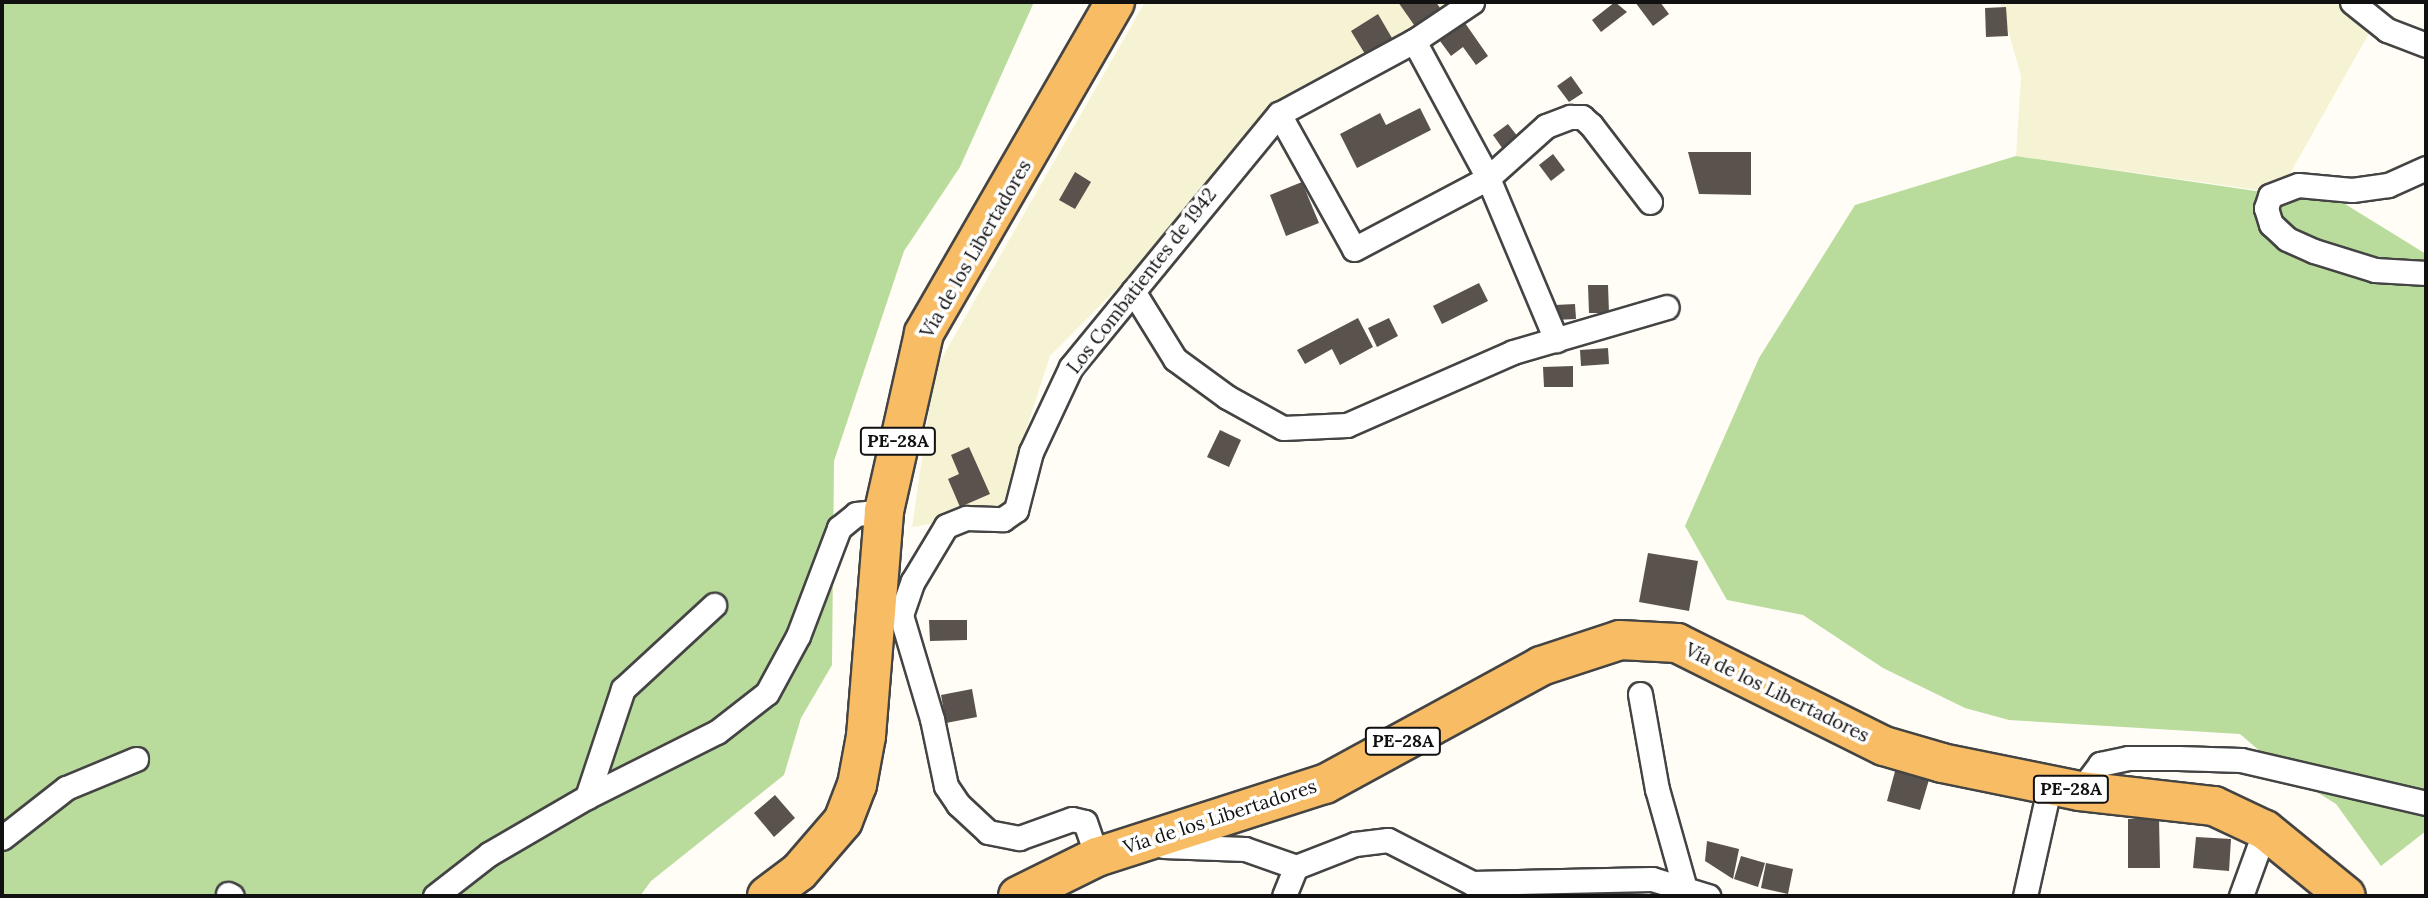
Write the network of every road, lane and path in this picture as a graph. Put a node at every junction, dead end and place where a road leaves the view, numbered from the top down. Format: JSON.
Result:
{"nodes":[{"id":1,"x":1115,"y":2,"type":"edge"},
{"id":2,"x":1472,"y":2,"type":"edge"},
{"id":3,"x":2352,"y":2,"type":"edge"},
{"id":4,"x":1413,"y":41,"type":"junction"},
{"id":5,"x":2426,"y":46,"type":"edge"},
{"id":6,"x":1279,"y":114,"type":"junction"},
{"id":7,"x":2426,"y":168,"type":"edge"},
{"id":8,"x":1488,"y":178,"type":"junction"},
{"id":9,"x":1650,"y":202,"type":"dead end"},
{"id":10,"x":2426,"y":273,"type":"edge"},
{"id":11,"x":1133,"y":291,"type":"junction"},
{"id":12,"x":1667,"y":307,"type":"dead end"},
{"id":13,"x":1556,"y":340,"type":"junction"},
{"id":14,"x":884,"y":511,"type":"junction"},
{"id":15,"x":889,"y":601,"type":"junction"},
{"id":16,"x":714,"y":605,"type":"dead end"},
{"id":17,"x":1640,"y":694,"type":"dead end"},
{"id":18,"x":136,"y":759,"type":"dead end"},
{"id":19,"x":2065,"y":788,"type":"junction"},
{"id":20,"x":587,"y":797,"type":"junction"},
{"id":21,"x":2426,"y":803,"type":"edge"},
{"id":22,"x":2265,"y":830,"type":"junction"},
{"id":23,"x":2,"y":838,"type":"edge"},
{"id":24,"x":1139,"y":845,"type":"junction"},
{"id":25,"x":1097,"y":857,"type":"junction"},
{"id":26,"x":1296,"y":867,"type":"junction"},
{"id":27,"x":1472,"y":889,"type":"edge"},
{"id":28,"x":1686,"y":892,"type":"edge"},
{"id":29,"x":435,"y":896,"type":"edge"},
{"id":30,"x":767,"y":896,"type":"edge"},
{"id":31,"x":1018,"y":896,"type":"edge"},
{"id":32,"x":1284,"y":896,"type":"edge"},
{"id":33,"x":1708,"y":896,"type":"edge"},
{"id":34,"x":2025,"y":896,"type":"edge"},
{"id":35,"x":2241,"y":896,"type":"edge"},
{"id":36,"x":2346,"y":896,"type":"edge"}],
"edges":[{"from":1,"to":14,"type":"highway","name":"Vía de los Libertadores","number":"PE-28A"},
{"from":2,"to":4,"type":"street","name":"Los Combatientes de 1942"},
{"from":3,"to":5,"type":"street"},
{"from":4,"to":6,"type":"street","name":"Los Combatientes de 1942"},
{"from":4,"to":8,"type":"street"},
{"from":6,"to":8,"type":"street"},
{"from":6,"to":11,"type":"street","name":"Los Combatientes de 1942"},
{"from":7,"to":10,"type":"street"},
{"from":8,"to":9,"type":"street"},
{"from":8,"to":13,"type":"street"},
{"from":11,"to":13,"type":"street"},
{"from":11,"to":15,"type":"street","name":"Los Combatientes de 1942"},
{"from":12,"to":13,"type":"street"},
{"from":14,"to":15,"type":"highway","name":"Vía de los Libertadores","number":"PE-28A"},
{"from":14,"to":20,"type":"street"},
{"from":15,"to":25,"type":"street"},
{"from":15,"to":30,"type":"highway","name":"Vía de los Libertadores","number":"PE-28A"},
{"from":16,"to":20,"type":"street"},
{"from":17,"to":28,"type":"street"},
{"from":18,"to":23,"type":"street"},
{"from":19,"to":21,"type":"street"},
{"from":19,"to":22,"type":"highway","name":"Vía de los Libertadores","number":"PE-28A"},
{"from":19,"to":24,"type":"highway","name":"Vía de los Libertadores","number":"PE-28A"},
{"from":19,"to":34,"type":"street"},
{"from":20,"to":29,"type":"street"},
{"from":22,"to":35,"type":"street"},
{"from":22,"to":36,"type":"highway","name":"Vía de los Libertadores","number":"PE-28A"},
{"from":24,"to":25,"type":"highway","name":"Vía de los Libertadores","number":"PE-28A"},
{"from":24,"to":26,"type":"street"},
{"from":25,"to":31,"type":"highway","name":"Vía de los Libertadores","number":"PE-28A"},
{"from":26,"to":27,"type":"street"},
{"from":26,"to":32,"type":"street"},
{"from":27,"to":28,"type":"street"},
{"from":28,"to":33,"type":"street"}]}
